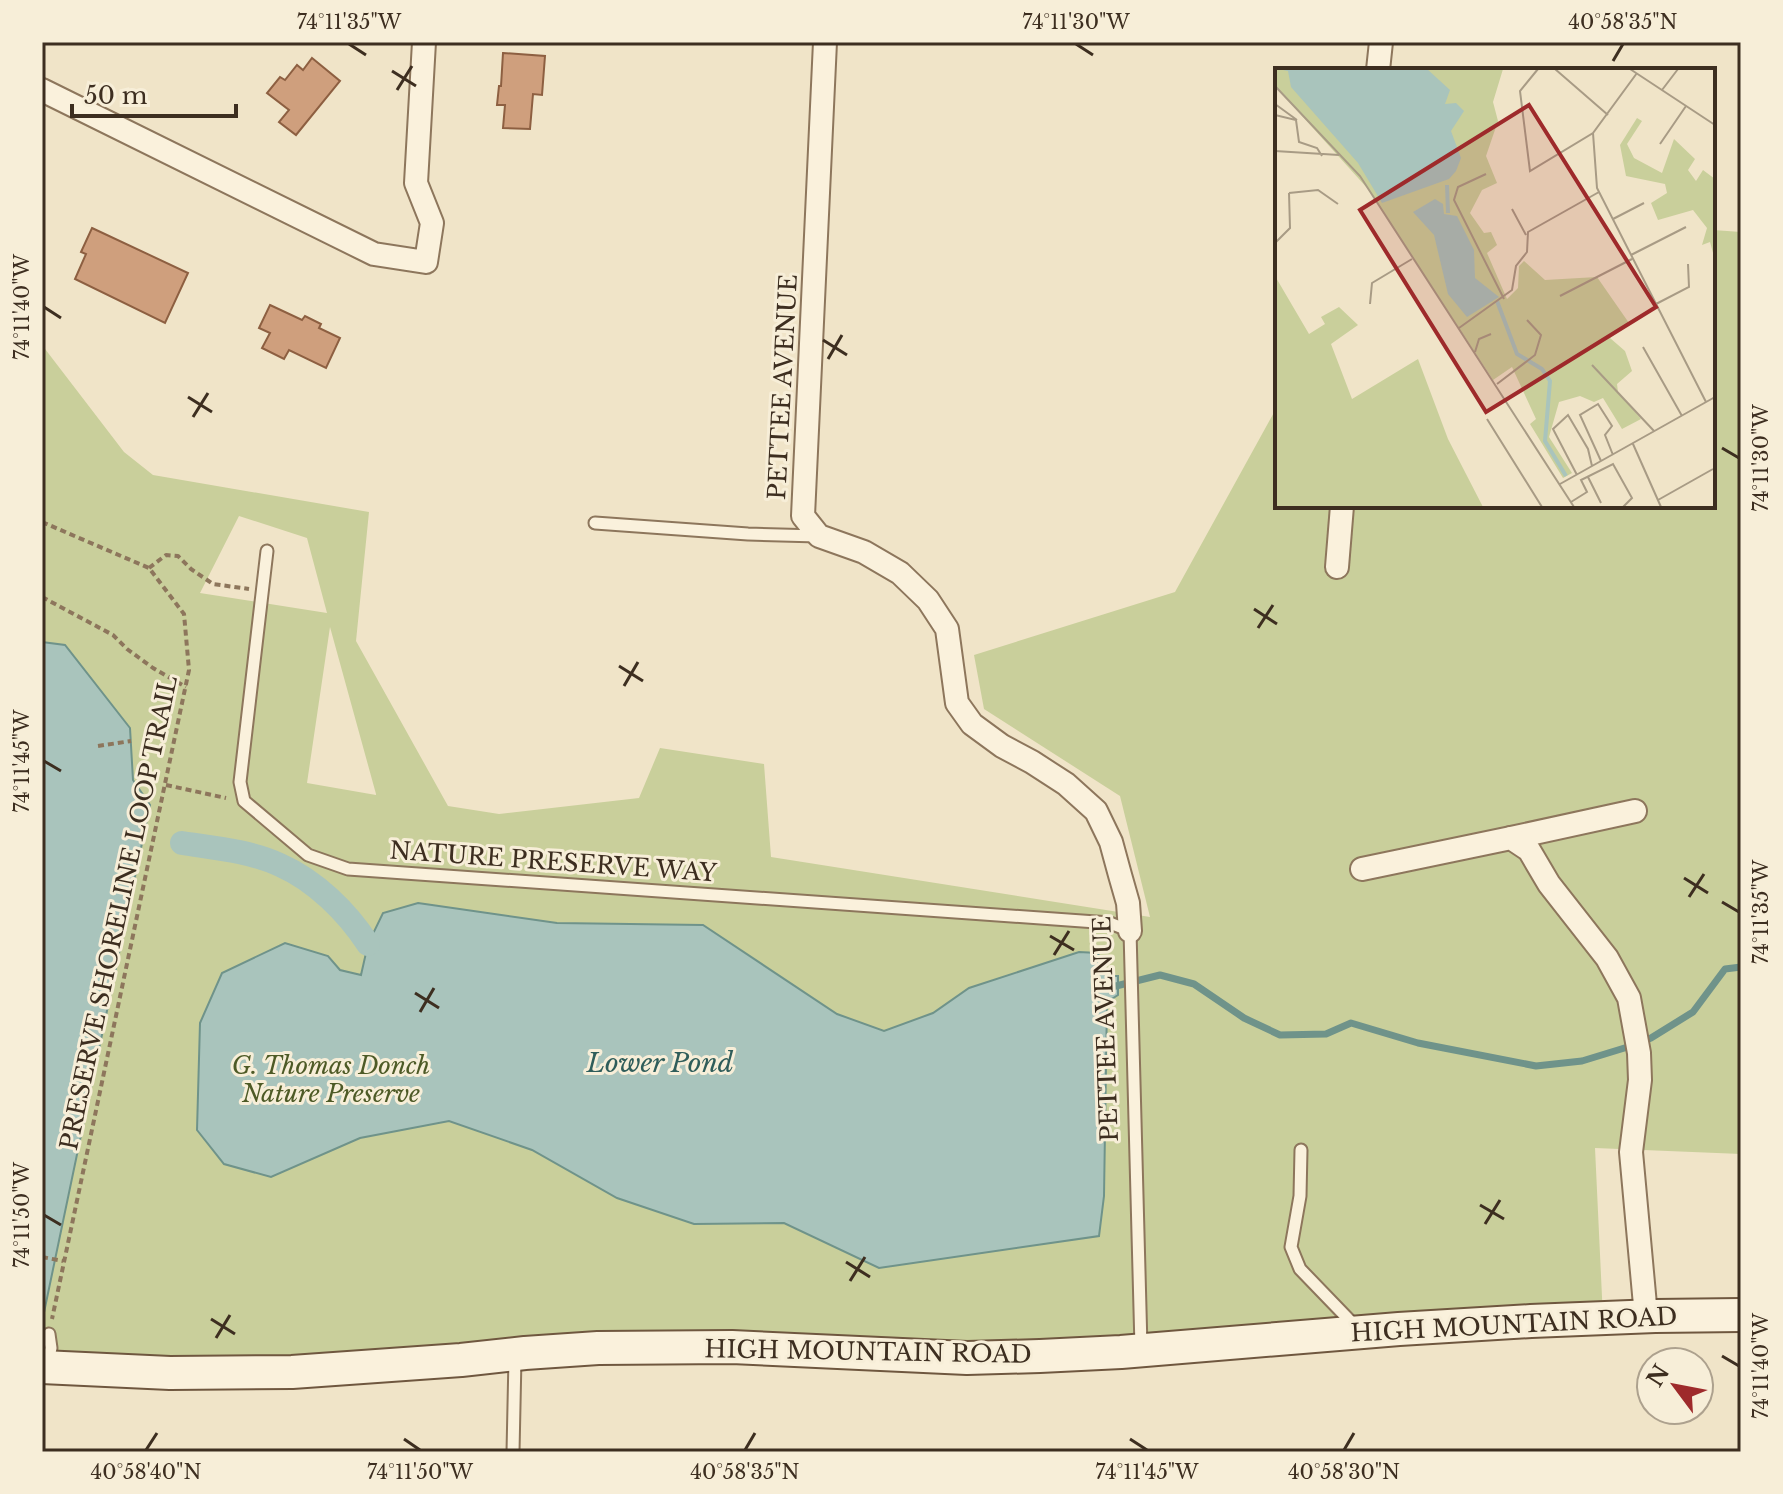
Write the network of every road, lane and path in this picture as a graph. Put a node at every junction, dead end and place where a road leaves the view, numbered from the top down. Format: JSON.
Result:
{"nodes":[{"id":1,"x":424,"y":42,"type":"edge"},
{"id":2,"x":825,"y":42,"type":"edge"},
{"id":3,"x":1381,"y":42,"type":"edge"},
{"id":4,"x":1378,"y":68,"type":"edge"},
{"id":5,"x":42,"y":90,"type":"edge"},
{"id":6,"x":1342,"y":508,"type":"edge"},
{"id":7,"x":42,"y":522,"type":"edge"},
{"id":8,"x":595,"y":523,"type":"dead end"},
{"id":9,"x":819,"y":536,"type":"junction"},
{"id":10,"x":267,"y":551,"type":"dead end"},
{"id":11,"x":1337,"y":567,"type":"dead end"},
{"id":12,"x":149,"y":568,"type":"junction"},
{"id":13,"x":262,"y":592,"type":"junction"},
{"id":14,"x":42,"y":597,"type":"edge"},
{"id":15,"x":186,"y":687,"type":"junction"},
{"id":16,"x":131,"y":741,"type":"dead end"},
{"id":17,"x":98,"y":746,"type":"dead end"},
{"id":18,"x":166,"y":785,"type":"junction"},
{"id":19,"x":244,"y":801,"type":"junction"},
{"id":20,"x":1635,"y":811,"type":"dead end"},
{"id":21,"x":1511,"y":838,"type":"junction"},
{"id":22,"x":1362,"y":869,"type":"dead end"},
{"id":23,"x":1130,"y":931,"type":"junction"},
{"id":24,"x":1301,"y":1150,"type":"dead end"},
{"id":25,"x":42,"y":1257,"type":"edge"},
{"id":26,"x":61,"y":1260,"type":"junction"},
{"id":27,"x":1741,"y":1315,"type":"edge"},
{"id":28,"x":1646,"y":1316,"type":"junction"},
{"id":29,"x":1361,"y":1332,"type":"junction"},
{"id":30,"x":49,"y":1334,"type":"joint"},
{"id":31,"x":1141,"y":1350,"type":"junction"},
{"id":32,"x":515,"y":1354,"type":"junction"},
{"id":33,"x":44,"y":1367,"type":"edge"},
{"id":34,"x":513,"y":1452,"type":"edge"}],
"edges":[{"from":1,"to":5,"type":"street"},
{"from":2,"to":9,"type":"street","name":"PETTEE AVENUE"},
{"from":3,"to":4,"type":"street"},
{"from":6,"to":11,"type":"street"},
{"from":7,"to":12,"type":"path","name":"PRESERVE SHORELINE LOOP TRAIL"},
{"from":8,"to":9,"type":"lane"},
{"from":9,"to":23,"type":"street","name":"PETTEE AVENUE"},
{"from":10,"to":13,"type":"lane"},
{"from":12,"to":13,"type":"path"},
{"from":12,"to":15,"type":"path","name":"PRESERVE SHORELINE LOOP TRAIL"},
{"from":13,"to":19,"type":"lane"},
{"from":14,"to":15,"type":"path"},
{"from":15,"to":18,"type":"path","name":"PRESERVE SHORELINE LOOP TRAIL"},
{"from":16,"to":17,"type":"path"},
{"from":18,"to":19,"type":"path"},
{"from":18,"to":26,"type":"path","name":"PRESERVE SHORELINE LOOP TRAIL"},
{"from":19,"to":23,"type":"lane","name":"NATURE PRESERVE WAY"},
{"from":20,"to":21,"type":"street"},
{"from":21,"to":22,"type":"street"},
{"from":21,"to":28,"type":"street"},
{"from":23,"to":31,"type":"lane","name":"PETTEE AVENUE"},
{"from":24,"to":29,"type":"lane"},
{"from":25,"to":26,"type":"path"},
{"from":26,"to":30,"type":"path","name":"PRESERVE SHORELINE LOOP TRAIL"},
{"from":27,"to":28,"type":"main road","name":"HIGH MOUNTAIN ROAD"},
{"from":28,"to":29,"type":"main road","name":"HIGH MOUNTAIN ROAD"},
{"from":29,"to":31,"type":"main road","name":"HIGH MOUNTAIN ROAD"},
{"from":30,"to":33,"type":"lane"},
{"from":31,"to":32,"type":"main road","name":"HIGH MOUNTAIN ROAD"},
{"from":32,"to":33,"type":"main road","name":"HIGH MOUNTAIN ROAD"},
{"from":32,"to":34,"type":"lane"}]}
